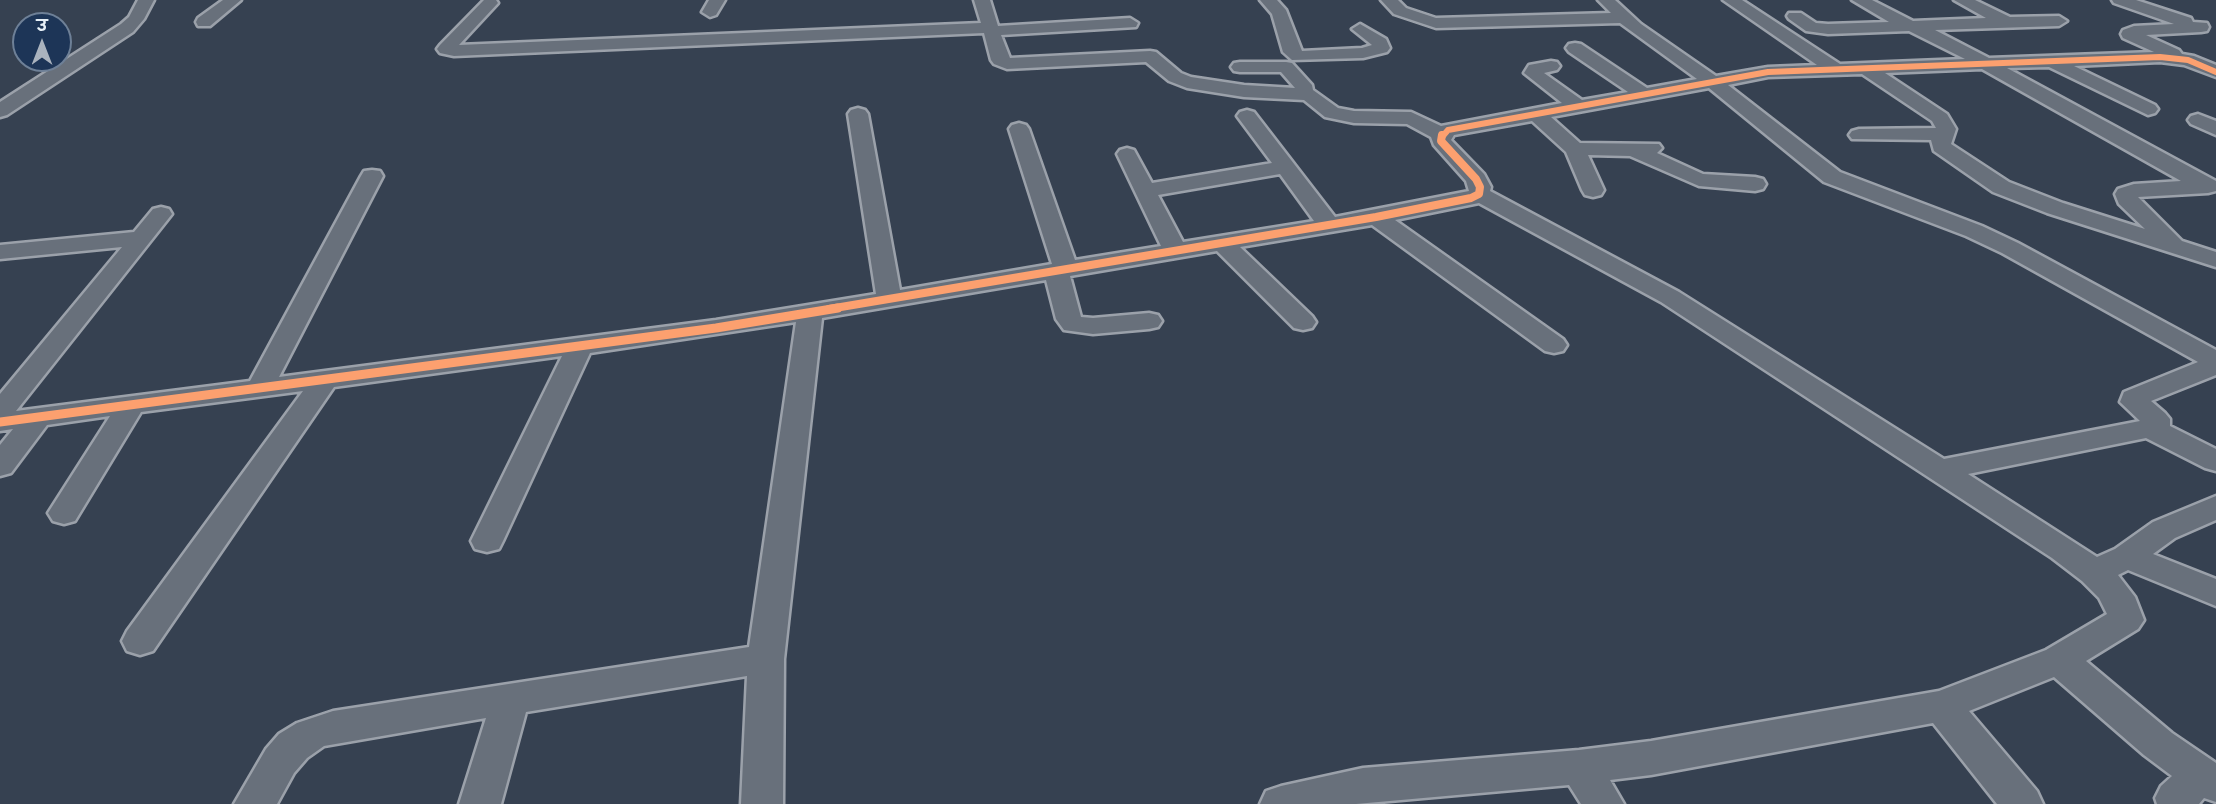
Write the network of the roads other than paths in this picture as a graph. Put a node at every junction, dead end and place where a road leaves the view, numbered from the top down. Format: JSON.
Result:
{"nodes":[{"id":1,"x":146,"y":0,"type":"edge"},
{"id":2,"x":233,"y":0,"type":"edge"},
{"id":3,"x":982,"y":0,"type":"edge"},
{"id":4,"x":1268,"y":0,"type":"edge"},
{"id":5,"x":1389,"y":0,"type":"edge"},
{"id":6,"x":1606,"y":0,"type":"edge"},
{"id":7,"x":1731,"y":0,"type":"edge"},
{"id":8,"x":1860,"y":0,"type":"edge"},
{"id":9,"x":1962,"y":0,"type":"edge"},
{"id":10,"x":2120,"y":0,"type":"edge"},
{"id":11,"x":490,"y":3,"type":"dead end"},
{"id":12,"x":1537,"y":7,"type":"dead end"},
{"id":13,"x":1121,"y":8,"type":"dead end"},
{"id":14,"x":1795,"y":16,"type":"dead end"},
{"id":15,"x":1622,"y":18,"type":"junction"},
{"id":16,"x":1548,"y":21,"type":"junction"},
{"id":17,"x":2059,"y":21,"type":"dead end"},
{"id":18,"x":204,"y":22,"type":"dead end"},
{"id":19,"x":2007,"y":22,"type":"junction"},
{"id":20,"x":1130,"y":23,"type":"junction"},
{"id":21,"x":1910,"y":25,"type":"junction"},
{"id":22,"x":1359,"y":29,"type":"dead end"},
{"id":23,"x":2209,"y":29,"type":"edge"},
{"id":24,"x":991,"y":30,"type":"junction"},
{"id":25,"x":1575,"y":48,"type":"dead end"},
{"id":26,"x":1150,"y":56,"type":"junction"},
{"id":27,"x":2188,"y":60,"type":"junction"},
{"id":28,"x":2053,"y":62,"type":"junction"},
{"id":29,"x":1984,"y":64,"type":"junction"},
{"id":30,"x":1551,"y":66,"type":"dead end"},
{"id":31,"x":1240,"y":67,"type":"dead end"},
{"id":32,"x":1836,"y":69,"type":"junction"},
{"id":33,"x":1867,"y":69,"type":"junction"},
{"id":34,"x":2216,"y":72,"type":"edge"},
{"id":35,"x":1713,"y":82,"type":"junction"},
{"id":36,"x":1309,"y":94,"type":"junction"},
{"id":37,"x":1645,"y":94,"type":"junction"},
{"id":38,"x":1578,"y":106,"type":"junction"},
{"id":39,"x":2148,"y":109,"type":"dead end"},
{"id":40,"x":0,"y":111,"type":"edge"},
{"id":41,"x":858,"y":114,"type":"dead end"},
{"id":42,"x":1536,"y":114,"type":"junction"},
{"id":43,"x":1247,"y":116,"type":"dead end"},
{"id":44,"x":2198,"y":120,"type":"dead end"},
{"id":45,"x":1019,"y":129,"type":"dead end"},
{"id":46,"x":2216,"y":129,"type":"edge"},
{"id":47,"x":1944,"y":134,"type":"junction"},
{"id":48,"x":1442,"y":135,"type":"junction"},
{"id":49,"x":1859,"y":135,"type":"dead end"},
{"id":50,"x":1662,"y":146,"type":"dead end"},
{"id":51,"x":1575,"y":148,"type":"junction"},
{"id":52,"x":1634,"y":150,"type":"junction"},
{"id":53,"x":1127,"y":154,"type":"dead end"},
{"id":54,"x":1285,"y":167,"type":"junction"},
{"id":55,"x":372,"y":176,"type":"dead end"},
{"id":56,"x":1755,"y":184,"type":"dead end"},
{"id":57,"x":2211,"y":186,"type":"edge"},
{"id":58,"x":1593,"y":190,"type":"dead end"},
{"id":59,"x":1146,"y":191,"type":"junction"},
{"id":60,"x":1479,"y":194,"type":"junction"},
{"id":61,"x":160,"y":214,"type":"dead end"},
{"id":62,"x":1376,"y":217,"type":"junction"},
{"id":63,"x":1329,"y":225,"type":"junction"},
{"id":64,"x":141,"y":238,"type":"junction"},
{"id":65,"x":1222,"y":243,"type":"junction"},
{"id":66,"x":2179,"y":248,"type":"junction"},
{"id":67,"x":1176,"y":251,"type":"junction"},
{"id":68,"x":0,"y":252,"type":"edge"},
{"id":69,"x":2216,"y":260,"type":"edge"},
{"id":70,"x":1061,"y":270,"type":"junction"},
{"id":71,"x":889,"y":299,"type":"junction"},
{"id":72,"x":810,"y":312,"type":"junction"},
{"id":73,"x":1149,"y":321,"type":"dead end"},
{"id":74,"x":1303,"y":322,"type":"dead end"},
{"id":75,"x":1554,"y":345,"type":"dead end"},
{"id":76,"x":580,"y":346,"type":"junction"},
{"id":77,"x":2216,"y":363,"type":"edge"},
{"id":78,"x":325,"y":380,"type":"junction"},
{"id":79,"x":259,"y":389,"type":"junction"},
{"id":80,"x":130,"y":406,"type":"junction"},
{"id":81,"x":0,"y":412,"type":"edge"},
{"id":82,"x":37,"y":418,"type":"junction"},
{"id":83,"x":0,"y":422,"type":"edge"},
{"id":84,"x":2150,"y":428,"type":"junction"},
{"id":85,"x":2216,"y":460,"type":"edge"},
{"id":86,"x":0,"y":466,"type":"edge"},
{"id":87,"x":1940,"y":470,"type":"junction"},
{"id":88,"x":2216,"y":507,"type":"edge"},
{"id":89,"x":64,"y":513,"type":"dead end"},
{"id":90,"x":487,"y":541,"type":"dead end"},
{"id":91,"x":2127,"y":557,"type":"junction"},
{"id":92,"x":2094,"y":572,"type":"junction"},
{"id":93,"x":2216,"y":593,"type":"edge"},
{"id":94,"x":140,"y":641,"type":"dead end"},
{"id":95,"x":766,"y":659,"type":"junction"},
{"id":96,"x":2059,"y":660,"type":"junction"},
{"id":97,"x":510,"y":699,"type":"junction"},
{"id":98,"x":1942,"y":706,"type":"junction"},
{"id":99,"x":1579,"y":767,"type":"junction"},
{"id":100,"x":2198,"y":788,"type":"edge"},
{"id":101,"x":255,"y":804,"type":"edge"},
{"id":102,"x":480,"y":804,"type":"edge"},
{"id":103,"x":762,"y":804,"type":"edge"},
{"id":104,"x":1281,"y":804,"type":"edge"},
{"id":105,"x":1603,"y":804,"type":"edge"},
{"id":106,"x":2022,"y":804,"type":"edge"}],
"edges":[{"from":1,"to":40,"type":"street"},
{"from":2,"to":18,"type":"street"},
{"from":3,"to":24,"type":"street"},
{"from":4,"to":22,"type":"street"},
{"from":5,"to":16,"type":"street"},
{"from":6,"to":15,"type":"street"},
{"from":7,"to":32,"type":"street"},
{"from":8,"to":21,"type":"street"},
{"from":9,"to":19,"type":"street"},
{"from":10,"to":23,"type":"street"},
{"from":11,"to":24,"type":"street"},
{"from":12,"to":16,"type":"street"},
{"from":13,"to":20,"type":"street"},
{"from":14,"to":21,"type":"street"},
{"from":15,"to":16,"type":"street"},
{"from":15,"to":35,"type":"street"},
{"from":17,"to":19,"type":"street"},
{"from":19,"to":21,"type":"street"},
{"from":20,"to":24,"type":"street"},
{"from":20,"to":26,"type":"street"},
{"from":21,"to":29,"type":"street"},
{"from":23,"to":27,"type":"street"},
{"from":24,"to":26,"type":"street"},
{"from":25,"to":37,"type":"street"},
{"from":26,"to":36,"type":"street"},
{"from":27,"to":28,"type":"street"},
{"from":27,"to":34,"type":"street"},
{"from":28,"to":29,"type":"street"},
{"from":28,"to":39,"type":"street"},
{"from":29,"to":33,"type":"street"},
{"from":29,"to":57,"type":"street"},
{"from":30,"to":38,"type":"street"},
{"from":31,"to":36,"type":"street"},
{"from":32,"to":33,"type":"street"},
{"from":32,"to":35,"type":"street"},
{"from":33,"to":47,"type":"street"},
{"from":35,"to":37,"type":"street"},
{"from":35,"to":77,"type":"street"},
{"from":36,"to":48,"type":"street"},
{"from":37,"to":38,"type":"street"},
{"from":38,"to":42,"type":"street"},
{"from":41,"to":71,"type":"street"},
{"from":42,"to":48,"type":"street"},
{"from":42,"to":51,"type":"street"},
{"from":43,"to":54,"type":"street"},
{"from":44,"to":46,"type":"street"},
{"from":45,"to":70,"type":"street"},
{"from":47,"to":49,"type":"street"},
{"from":47,"to":66,"type":"street"},
{"from":48,"to":60,"type":"street"},
{"from":50,"to":52,"type":"street"},
{"from":51,"to":52,"type":"street"},
{"from":51,"to":58,"type":"street"},
{"from":52,"to":56,"type":"street"},
{"from":53,"to":59,"type":"street"},
{"from":54,"to":59,"type":"street"},
{"from":54,"to":63,"type":"street"},
{"from":55,"to":79,"type":"street"},
{"from":57,"to":66,"type":"street"},
{"from":59,"to":67,"type":"street"},
{"from":60,"to":62,"type":"street"},
{"from":60,"to":87,"type":"street"},
{"from":61,"to":64,"type":"street"},
{"from":62,"to":63,"type":"street"},
{"from":62,"to":75,"type":"street"},
{"from":63,"to":65,"type":"street"},
{"from":64,"to":68,"type":"street"},
{"from":64,"to":81,"type":"street"},
{"from":65,"to":67,"type":"street"},
{"from":65,"to":74,"type":"street"},
{"from":66,"to":69,"type":"street"},
{"from":67,"to":70,"type":"street"},
{"from":70,"to":71,"type":"street"},
{"from":70,"to":73,"type":"street"},
{"from":71,"to":72,"type":"street"},
{"from":72,"to":76,"type":"street"},
{"from":72,"to":95,"type":"street"},
{"from":76,"to":78,"type":"street"},
{"from":76,"to":90,"type":"street"},
{"from":77,"to":84,"type":"street"},
{"from":78,"to":79,"type":"street"},
{"from":78,"to":94,"type":"street"},
{"from":79,"to":80,"type":"street"},
{"from":80,"to":82,"type":"street"},
{"from":80,"to":89,"type":"street"},
{"from":82,"to":83,"type":"street"},
{"from":82,"to":86,"type":"street"},
{"from":84,"to":85,"type":"street"},
{"from":84,"to":87,"type":"street"},
{"from":87,"to":92,"type":"street"},
{"from":88,"to":91,"type":"street"},
{"from":91,"to":92,"type":"street"},
{"from":91,"to":93,"type":"street"},
{"from":92,"to":96,"type":"street"},
{"from":95,"to":97,"type":"street"},
{"from":95,"to":103,"type":"street"},
{"from":96,"to":98,"type":"street"},
{"from":96,"to":100,"type":"street"},
{"from":97,"to":101,"type":"street"},
{"from":97,"to":102,"type":"street"},
{"from":98,"to":99,"type":"street"},
{"from":98,"to":106,"type":"street"},
{"from":99,"to":104,"type":"street"},
{"from":99,"to":105,"type":"street"}]}
